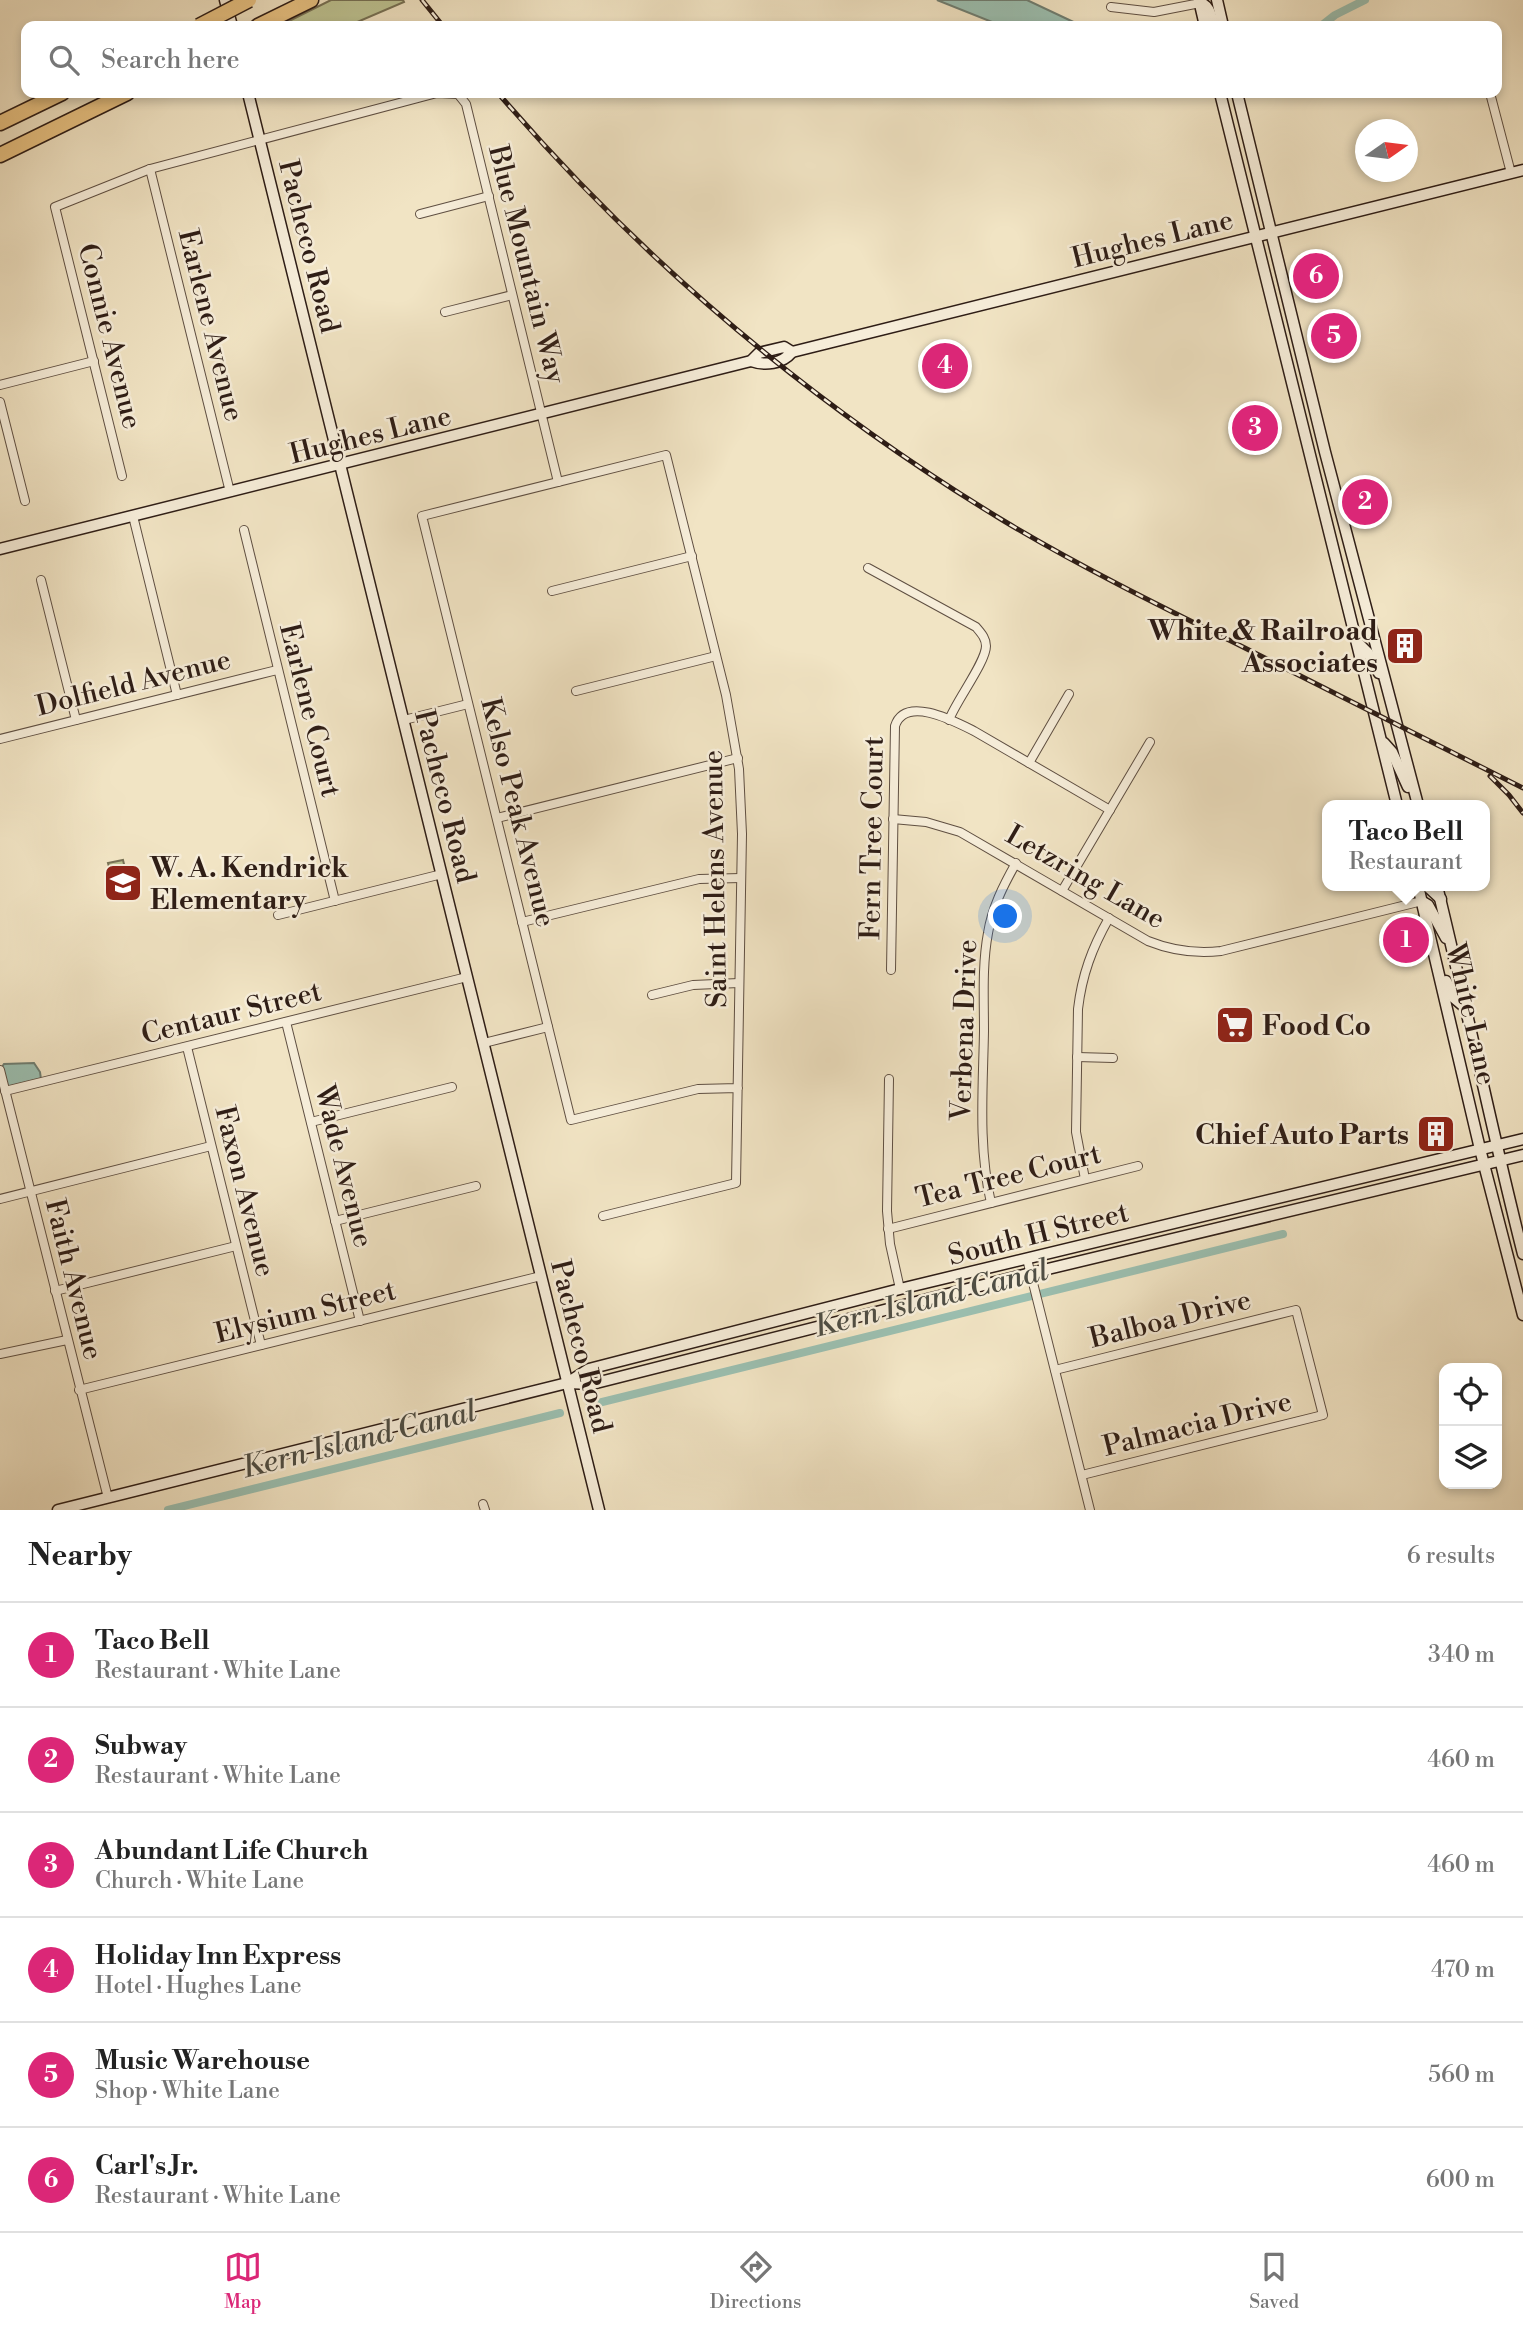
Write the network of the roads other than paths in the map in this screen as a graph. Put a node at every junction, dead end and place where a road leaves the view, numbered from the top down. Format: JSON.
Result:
{"nodes":[{"id":1,"x":225,"y":0,"type":"edge"},
{"id":2,"x":249,"y":0,"type":"edge"},
{"id":3,"x":311,"y":0,"type":"edge"},
{"id":4,"x":1217,"y":0,"type":"edge"},
{"id":5,"x":1199,"y":2,"type":"edge"},
{"id":6,"x":1111,"y":6,"type":"dead end"},
{"id":7,"x":209,"y":21,"type":"edge"},
{"id":8,"x":231,"y":21,"type":"edge"},
{"id":9,"x":269,"y":21,"type":"edge"},
{"id":10,"x":1204,"y":21,"type":"edge"},
{"id":11,"x":1212,"y":21,"type":"edge"},
{"id":12,"x":1222,"y":21,"type":"edge"},
{"id":13,"x":52,"y":98,"type":"edge"},
{"id":14,"x":117,"y":98,"type":"edge"},
{"id":15,"x":249,"y":98,"type":"edge"},
{"id":16,"x":419,"y":98,"type":"edge"},
{"id":17,"x":461,"y":98,"type":"edge"},
{"id":18,"x":1221,"y":98,"type":"edge"},
{"id":19,"x":1238,"y":98,"type":"edge"},
{"id":20,"x":1491,"y":98,"type":"edge"},
{"id":21,"x":0,"y":123,"type":"edge"},
{"id":22,"x":260,"y":141,"type":"junction"},
{"id":23,"x":0,"y":155,"type":"edge"},
{"id":24,"x":150,"y":169,"type":"junction"},
{"id":25,"x":1523,"y":170,"type":"edge"},
{"id":26,"x":1511,"y":173,"type":"junction"},
{"id":27,"x":489,"y":196,"type":"junction"},
{"id":28,"x":420,"y":214,"type":"dead end"},
{"id":29,"x":1270,"y":233,"type":"junction"},
{"id":30,"x":1257,"y":236,"type":"junction"},
{"id":31,"x":512,"y":295,"type":"junction"},
{"id":32,"x":445,"y":312,"type":"dead end"},
{"id":33,"x":94,"y":361,"type":"junction"},
{"id":34,"x":0,"y":385,"type":"edge"},
{"id":35,"x":0,"y":402,"type":"edge"},
{"id":36,"x":541,"y":415,"type":"junction"},
{"id":37,"x":340,"y":465,"type":"junction"},
{"id":38,"x":122,"y":476,"type":"dead end"},
{"id":39,"x":558,"y":482,"type":"junction"},
{"id":40,"x":230,"y":492,"type":"junction"},
{"id":41,"x":24,"y":500,"type":"dead end"},
{"id":42,"x":133,"y":516,"type":"junction"},
{"id":43,"x":244,"y":530,"type":"dead end"},
{"id":44,"x":0,"y":549,"type":"edge"},
{"id":45,"x":692,"y":556,"type":"junction"},
{"id":46,"x":869,"y":568,"type":"dead end"},
{"id":47,"x":41,"y":580,"type":"dead end"},
{"id":48,"x":552,"y":591,"type":"dead end"},
{"id":49,"x":1357,"y":643,"type":"junction"},
{"id":50,"x":716,"y":656,"type":"junction"},
{"id":51,"x":277,"y":670,"type":"junction"},
{"id":52,"x":1387,"y":688,"type":"junction"},
{"id":53,"x":576,"y":691,"type":"dead end"},
{"id":54,"x":1069,"y":694,"type":"dead end"},
{"id":55,"x":177,"y":695,"type":"junction"},
{"id":56,"x":468,"y":704,"type":"junction"},
{"id":57,"x":76,"y":720,"type":"junction"},
{"id":58,"x":404,"y":720,"type":"junction"},
{"id":59,"x":949,"y":720,"type":"junction"},
{"id":60,"x":0,"y":739,"type":"edge"},
{"id":61,"x":1382,"y":741,"type":"junction"},
{"id":62,"x":1150,"y":742,"type":"dead end"},
{"id":63,"x":738,"y":758,"type":"junction"},
{"id":64,"x":1029,"y":763,"type":"junction"},
{"id":65,"x":1396,"y":800,"type":"edge"},
{"id":66,"x":1415,"y":800,"type":"edge"},
{"id":67,"x":1416,"y":800,"type":"edge"},
{"id":68,"x":1110,"y":810,"type":"junction"},
{"id":69,"x":496,"y":818,"type":"junction"},
{"id":70,"x":893,"y":818,"type":"junction"},
{"id":71,"x":1016,"y":863,"type":"junction"},
{"id":72,"x":442,"y":874,"type":"junction"},
{"id":73,"x":741,"y":877,"type":"junction"},
{"id":74,"x":1062,"y":891,"type":"junction"},
{"id":75,"x":1419,"y":891,"type":"edge"},
{"id":76,"x":1432,"y":891,"type":"edge"},
{"id":77,"x":1439,"y":891,"type":"edge"},
{"id":78,"x":1441,"y":899,"type":"junction"},
{"id":79,"x":335,"y":901,"type":"junction"},
{"id":80,"x":1422,"y":901,"type":"junction"},
{"id":81,"x":278,"y":915,"type":"dead end"},
{"id":82,"x":1109,"y":918,"type":"junction"},
{"id":83,"x":522,"y":922,"type":"junction"},
{"id":84,"x":1455,"y":956,"type":"junction"},
{"id":85,"x":1437,"y":963,"type":"junction"},
{"id":86,"x":891,"y":970,"type":"dead end"},
{"id":87,"x":467,"y":977,"type":"junction"},
{"id":88,"x":739,"y":983,"type":"junction"},
{"id":89,"x":652,"y":995,"type":"dead end"},
{"id":90,"x":1467,"y":1009,"type":"junction"},
{"id":91,"x":286,"y":1022,"type":"junction"},
{"id":92,"x":548,"y":1027,"type":"junction"},
{"id":93,"x":484,"y":1043,"type":"junction"},
{"id":94,"x":187,"y":1046,"type":"junction"},
{"id":95,"x":1077,"y":1058,"type":"junction"},
{"id":96,"x":1113,"y":1058,"type":"dead end"},
{"id":97,"x":0,"y":1070,"type":"edge"},
{"id":98,"x":889,"y":1079,"type":"dead end"},
{"id":99,"x":452,"y":1087,"type":"dead end"},
{"id":100,"x":738,"y":1088,"type":"junction"},
{"id":101,"x":5,"y":1091,"type":"junction"},
{"id":102,"x":311,"y":1122,"type":"junction"},
{"id":103,"x":1523,"y":1139,"type":"edge"},
{"id":104,"x":1496,"y":1145,"type":"junction"},
{"id":105,"x":211,"y":1146,"type":"junction"},
{"id":106,"x":1480,"y":1149,"type":"junction"},
{"id":107,"x":1523,"y":1155,"type":"edge"},
{"id":108,"x":1499,"y":1160,"type":"junction"},
{"id":109,"x":1484,"y":1164,"type":"junction"},
{"id":110,"x":1138,"y":1166,"type":"dead end"},
{"id":111,"x":1086,"y":1179,"type":"junction"},
{"id":112,"x":1329,"y":1185,"type":"junction"},
{"id":113,"x":477,"y":1186,"type":"dead end"},
{"id":114,"x":30,"y":1191,"type":"junction"},
{"id":115,"x":0,"y":1199,"type":"edge"},
{"id":116,"x":991,"y":1203,"type":"junction"},
{"id":117,"x":1273,"y":1215,"type":"junction"},
{"id":118,"x":603,"y":1216,"type":"dead end"},
{"id":119,"x":335,"y":1221,"type":"junction"},
{"id":120,"x":888,"y":1228,"type":"junction"},
{"id":121,"x":236,"y":1246,"type":"junction"},
{"id":122,"x":1523,"y":1254,"type":"edge"},
{"id":123,"x":1027,"y":1259,"type":"junction"},
{"id":124,"x":1031,"y":1273,"type":"junction"},
{"id":125,"x":541,"y":1276,"type":"junction"},
{"id":126,"x":901,"y":1289,"type":"junction"},
{"id":127,"x":55,"y":1291,"type":"junction"},
{"id":128,"x":1523,"y":1315,"type":"edge"},
{"id":129,"x":360,"y":1321,"type":"junction"},
{"id":130,"x":834,"y":1322,"type":"junction"},
{"id":131,"x":735,"y":1332,"type":"junction"},
{"id":132,"x":67,"y":1340,"type":"junction"},
{"id":133,"x":261,"y":1345,"type":"junction"},
{"id":134,"x":0,"y":1354,"type":"edge"},
{"id":135,"x":675,"y":1363,"type":"junction"},
{"id":136,"x":1055,"y":1370,"type":"junction"},
{"id":137,"x":567,"y":1383,"type":"junction"},
{"id":138,"x":79,"y":1390,"type":"junction"},
{"id":139,"x":1323,"y":1415,"type":"joint"},
{"id":140,"x":1082,"y":1475,"type":"junction"},
{"id":141,"x":108,"y":1498,"type":"junction"},
{"id":142,"x":58,"y":1510,"type":"edge"},
{"id":143,"x":600,"y":1510,"type":"edge"},
{"id":144,"x":1090,"y":1510,"type":"edge"}],
"edges":[{"from":1,"to":8,"type":"street"},
{"from":2,"to":7,"type":"highway","bridge":true},
{"from":3,"to":9,"type":"highway"},
{"from":4,"to":12,"type":"street"},
{"from":5,"to":6,"type":"street"},
{"from":5,"to":10,"type":"street"},
{"from":5,"to":11,"type":"street"},
{"from":13,"to":21,"type":"highway"},
{"from":14,"to":23,"type":"highway"},
{"from":15,"to":22,"type":"street","name":"Pacheco Road"},
{"from":16,"to":22,"type":"street","name":"Blue Mountain Way"},
{"from":17,"to":27,"type":"street","name":"Blue Mountain Way"},
{"from":18,"to":30,"type":"street"},
{"from":19,"to":29,"type":"street"},
{"from":20,"to":26,"type":"street"},
{"from":22,"to":24,"type":"street"},
{"from":22,"to":37,"type":"street","name":"Pacheco Road"},
{"from":24,"to":33,"type":"street","name":"Connie Avenue"},
{"from":24,"to":40,"type":"street","name":"Earlene Avenue"},
{"from":25,"to":26,"type":"street","name":"Hughes Lane"},
{"from":26,"to":29,"type":"street","name":"Hughes Lane"},
{"from":27,"to":28,"type":"street"},
{"from":27,"to":31,"type":"street","name":"Blue Mountain Way"},
{"from":29,"to":30,"type":"street","name":"Hughes Lane"},
{"from":29,"to":52,"type":"street"},
{"from":30,"to":36,"type":"street","name":"Hughes Lane"},
{"from":30,"to":49,"type":"street"},
{"from":31,"to":32,"type":"street"},
{"from":31,"to":36,"type":"street","name":"Blue Mountain Way"},
{"from":33,"to":34,"type":"street"},
{"from":33,"to":38,"type":"street","name":"Connie Avenue"},
{"from":35,"to":41,"type":"street"},
{"from":36,"to":37,"type":"street","name":"Hughes Lane"},
{"from":36,"to":39,"type":"street","name":"Blue Mountain Way"},
{"from":37,"to":40,"type":"street","name":"Hughes Lane"},
{"from":37,"to":58,"type":"street","name":"Pacheco Road"},
{"from":39,"to":45,"type":"street","name":"Saint Helens Avenue"},
{"from":39,"to":56,"type":"street","name":"Kelso Peak Avenue"},
{"from":40,"to":42,"type":"street","name":"Hughes Lane"},
{"from":42,"to":44,"type":"street","name":"Hughes Lane"},
{"from":42,"to":55,"type":"street"},
{"from":43,"to":51,"type":"street","name":"Earlene Court"},
{"from":45,"to":48,"type":"street"},
{"from":45,"to":50,"type":"street","name":"Saint Helens Avenue"},
{"from":46,"to":59,"type":"street"},
{"from":47,"to":57,"type":"street"},
{"from":49,"to":52,"type":"street"},
{"from":49,"to":61,"type":"street"},
{"from":50,"to":53,"type":"street"},
{"from":50,"to":63,"type":"street","name":"Saint Helens Avenue"},
{"from":51,"to":55,"type":"street","name":"Dolfield Avenue"},
{"from":51,"to":79,"type":"street","name":"Earlene Court"},
{"from":52,"to":67,"type":"street"},
{"from":54,"to":64,"type":"street"},
{"from":55,"to":57,"type":"street","name":"Dolfield Avenue"},
{"from":56,"to":58,"type":"street"},
{"from":56,"to":69,"type":"street","name":"Kelso Peak Avenue"},
{"from":57,"to":60,"type":"street","name":"Dolfield Avenue"},
{"from":58,"to":72,"type":"street","name":"Pacheco Road"},
{"from":59,"to":64,"type":"street"},
{"from":59,"to":70,"type":"street","name":"Fern Tree Court"},
{"from":61,"to":65,"type":"street"},
{"from":61,"to":66,"type":"street"},
{"from":62,"to":68,"type":"street"},
{"from":63,"to":69,"type":"street"},
{"from":63,"to":73,"type":"street","name":"Saint Helens Avenue"},
{"from":64,"to":68,"type":"street"},
{"from":68,"to":74,"type":"street"},
{"from":69,"to":83,"type":"street","name":"Kelso Peak Avenue"},
{"from":70,"to":71,"type":"street","name":"Letzring Lane"},
{"from":70,"to":86,"type":"street","name":"Fern Tree Court"},
{"from":71,"to":74,"type":"street","name":"Letzring Lane"},
{"from":71,"to":116,"type":"street","name":"Verbena Drive"},
{"from":72,"to":79,"type":"street"},
{"from":72,"to":87,"type":"street","name":"Pacheco Road"},
{"from":73,"to":83,"type":"street"},
{"from":73,"to":88,"type":"street","name":"Saint Helens Avenue"},
{"from":74,"to":82,"type":"street","name":"Letzring Lane"},
{"from":75,"to":80,"type":"street","name":"White Lane"},
{"from":76,"to":78,"type":"street"},
{"from":77,"to":78,"type":"street","name":"White Lane"},
{"from":78,"to":84,"type":"street","name":"White Lane"},
{"from":79,"to":81,"type":"street"},
{"from":80,"to":82,"type":"street","name":"Letzring Lane"},
{"from":80,"to":84,"type":"street"},
{"from":80,"to":85,"type":"street","name":"White Lane"},
{"from":82,"to":95,"type":"street"},
{"from":83,"to":92,"type":"street","name":"Kelso Peak Avenue"},
{"from":84,"to":90,"type":"street","name":"White Lane"},
{"from":85,"to":90,"type":"street"},
{"from":85,"to":106,"type":"street","name":"White Lane"},
{"from":87,"to":91,"type":"street","name":"Centaur Street"},
{"from":87,"to":93,"type":"street","name":"Pacheco Road"},
{"from":88,"to":89,"type":"street"},
{"from":88,"to":100,"type":"street","name":"Saint Helens Avenue"},
{"from":90,"to":104,"type":"street","name":"White Lane"},
{"from":91,"to":94,"type":"street","name":"Centaur Street"},
{"from":91,"to":102,"type":"street","name":"Wade Avenue"},
{"from":92,"to":93,"type":"street"},
{"from":92,"to":100,"type":"street","name":"Kelso Peak Avenue"},
{"from":93,"to":125,"type":"street","name":"Pacheco Road"},
{"from":94,"to":101,"type":"street","name":"Centaur Street"},
{"from":94,"to":105,"type":"street","name":"Faxon Avenue"},
{"from":95,"to":96,"type":"street"},
{"from":95,"to":111,"type":"street"},
{"from":97,"to":101,"type":"street","name":"Faith Avenue"},
{"from":98,"to":120,"type":"street"},
{"from":99,"to":102,"type":"street"},
{"from":100,"to":118,"type":"street","name":"Saint Helens Avenue"},
{"from":101,"to":114,"type":"street","name":"Faith Avenue"},
{"from":102,"to":119,"type":"street","name":"Wade Avenue"},
{"from":103,"to":104,"type":"street","name":"South H Street"},
{"from":104,"to":106,"type":"street","name":"South H Street"},
{"from":104,"to":108,"type":"street","name":"White Lane"},
{"from":105,"to":114,"type":"street"},
{"from":105,"to":121,"type":"street","name":"Faxon Avenue"},
{"from":106,"to":109,"type":"street","name":"White Lane"},
{"from":106,"to":112,"type":"street","name":"South H Street"},
{"from":107,"to":108,"type":"street","name":"South H Street"},
{"from":108,"to":109,"type":"street","name":"South H Street"},
{"from":108,"to":122,"type":"street","name":"White Lane"},
{"from":109,"to":117,"type":"street","name":"South H Street"},
{"from":109,"to":128,"type":"street","name":"White Lane"},
{"from":110,"to":111,"type":"street","name":"Tea Tree Court"},
{"from":111,"to":116,"type":"street","name":"Tea Tree Court"},
{"from":112,"to":117,"type":"street"},
{"from":112,"to":123,"type":"street","name":"South H Street"},
{"from":113,"to":119,"type":"street"},
{"from":114,"to":115,"type":"street"},
{"from":114,"to":127,"type":"street","name":"Faith Avenue"},
{"from":116,"to":120,"type":"street","name":"Tea Tree Court"},
{"from":117,"to":124,"type":"street","name":"South H Street"},
{"from":119,"to":129,"type":"street","name":"Wade Avenue"},
{"from":120,"to":126,"type":"street"},
{"from":121,"to":127,"type":"street"},
{"from":121,"to":133,"type":"street","name":"Faxon Avenue"},
{"from":123,"to":124,"type":"street"},
{"from":123,"to":126,"type":"street","name":"South H Street"},
{"from":124,"to":130,"type":"street","name":"South H Street"},
{"from":124,"to":136,"type":"street"},
{"from":125,"to":129,"type":"street","name":"Elysium Street"},
{"from":125,"to":137,"type":"street","name":"Pacheco Road"},
{"from":126,"to":130,"type":"street"},
{"from":126,"to":131,"type":"street","name":"South H Street"},
{"from":127,"to":132,"type":"street","name":"Faith Avenue"},
{"from":129,"to":133,"type":"street","name":"Elysium Street"},
{"from":130,"to":135,"type":"street","name":"South H Street"},
{"from":131,"to":135,"type":"street"},
{"from":131,"to":137,"type":"street","name":"South H Street"},
{"from":132,"to":134,"type":"street"},
{"from":132,"to":138,"type":"street","name":"Faith Avenue"},
{"from":133,"to":138,"type":"street","name":"Elysium Street"},
{"from":135,"to":137,"type":"street","name":"South H Street"},
{"from":136,"to":139,"type":"street","name":"Balboa Drive"},
{"from":136,"to":140,"type":"street"},
{"from":137,"to":141,"type":"street","name":"South H Street"},
{"from":137,"to":143,"type":"street","name":"Pacheco Road"},
{"from":138,"to":141,"type":"street","name":"Faith Avenue"},
{"from":139,"to":140,"type":"street","name":"Palmacia Drive"},
{"from":140,"to":144,"type":"street"},
{"from":141,"to":142,"type":"street","name":"South H Street"}]}
